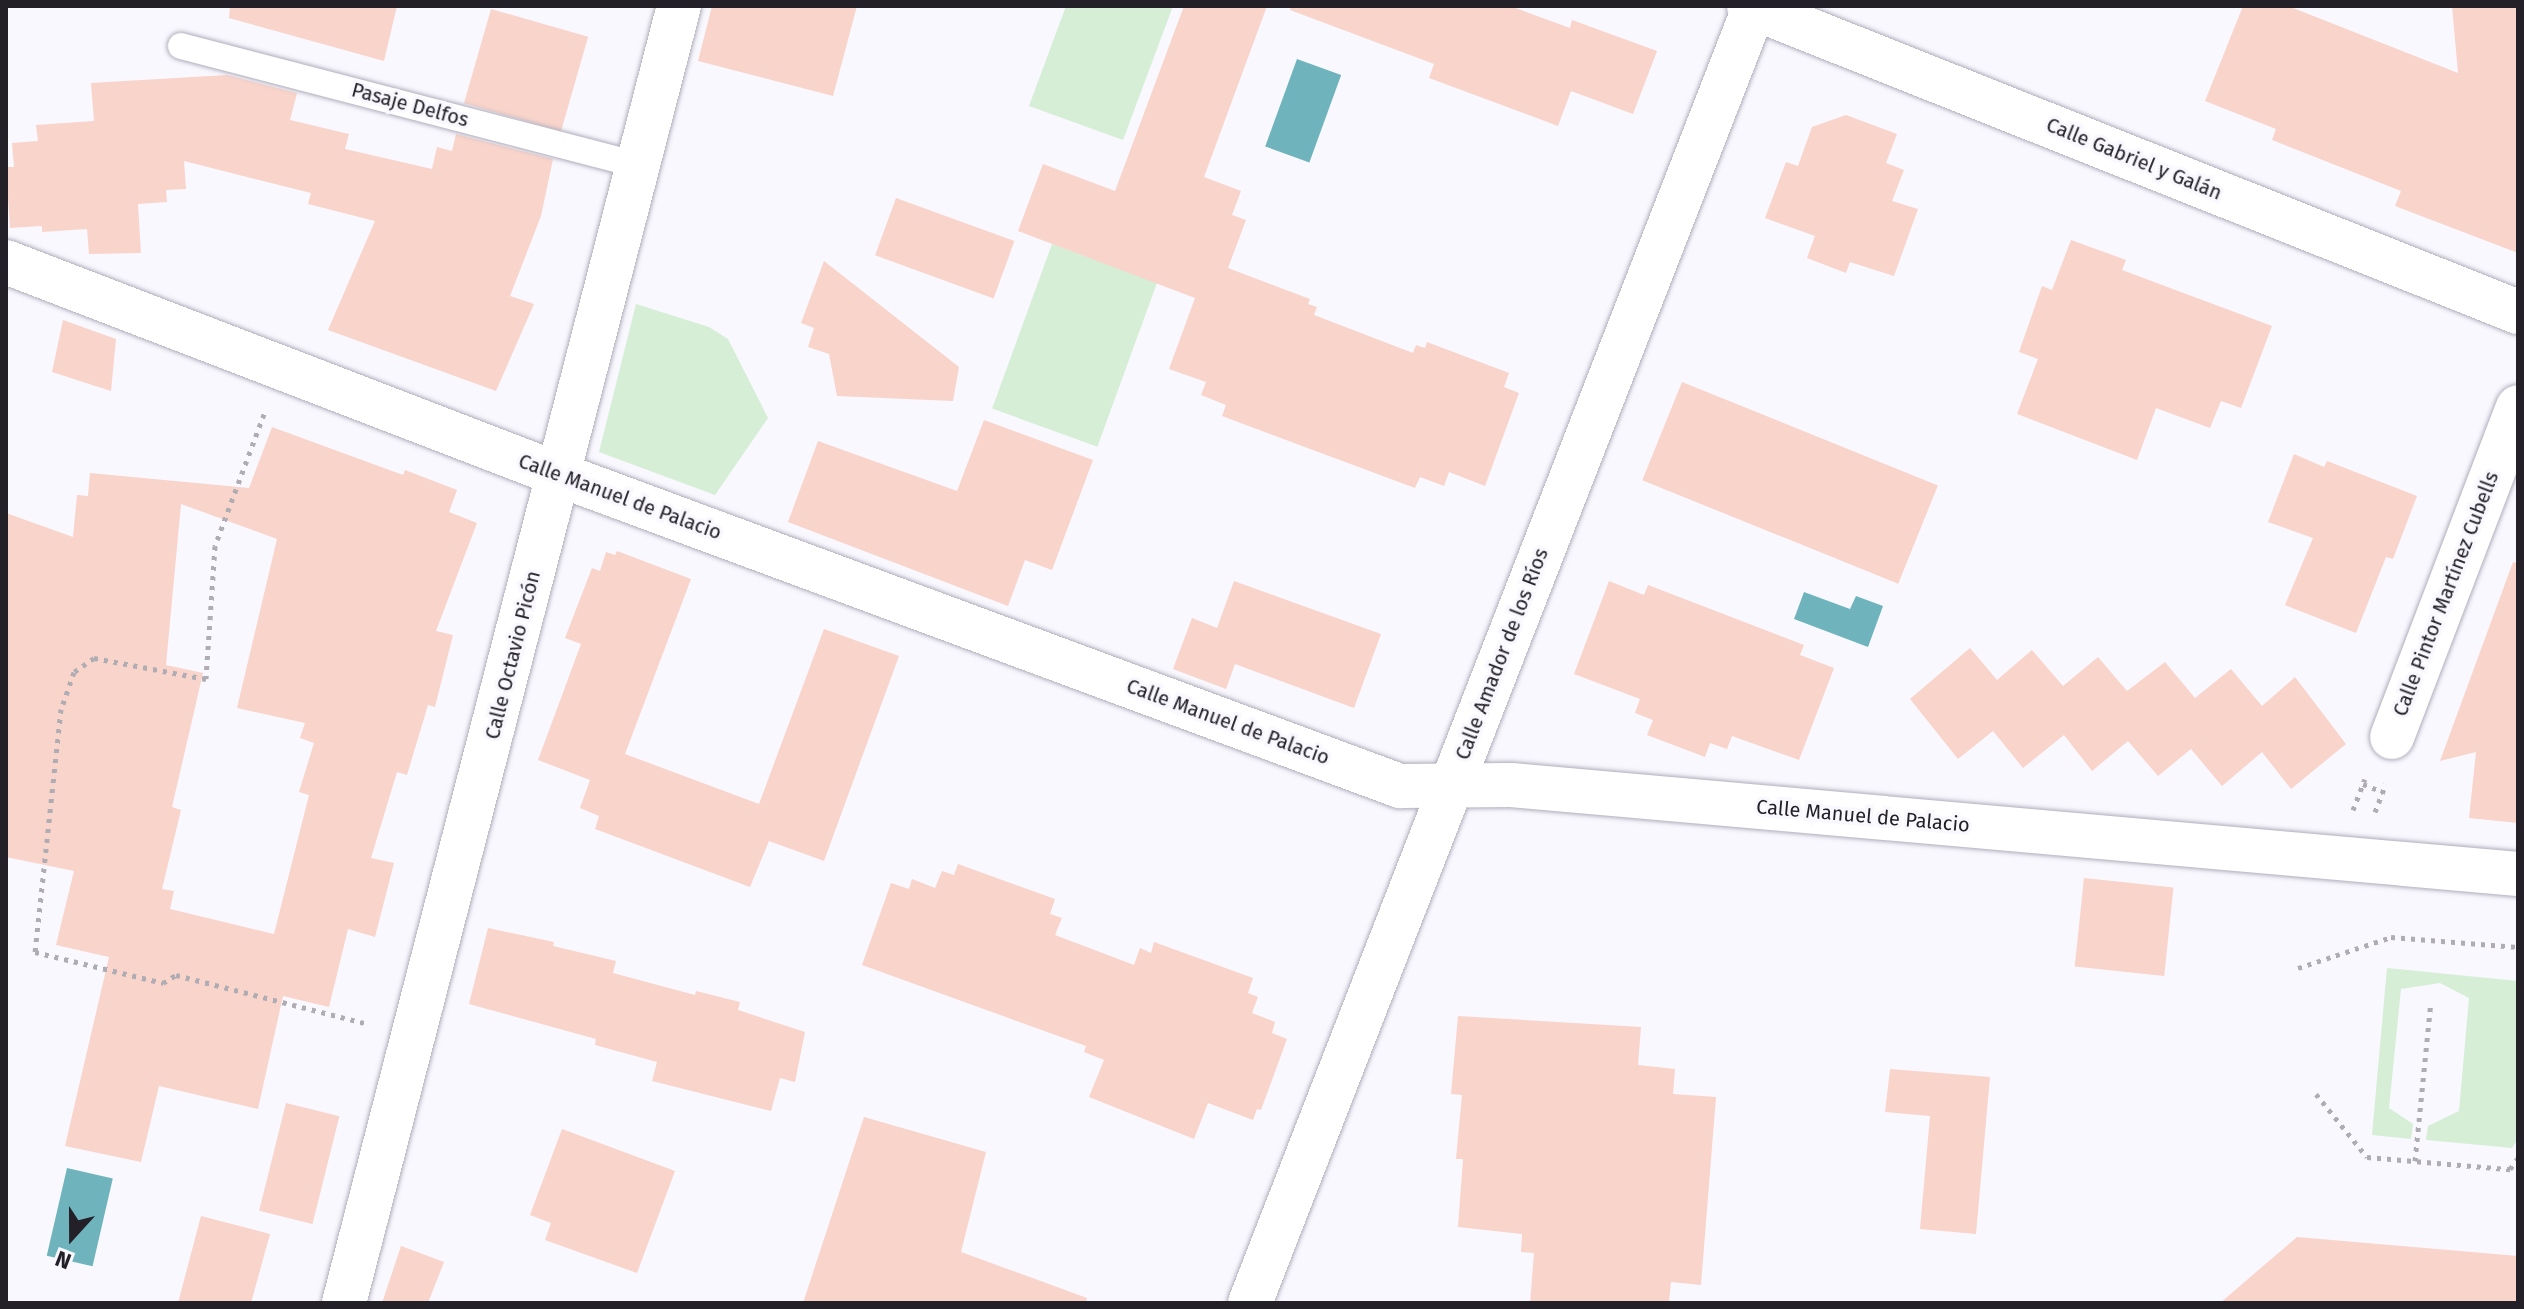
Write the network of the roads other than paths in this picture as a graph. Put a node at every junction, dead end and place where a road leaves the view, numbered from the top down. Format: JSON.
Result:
{"nodes":[{"id":1,"x":679,"y":6,"type":"edge"},
{"id":2,"x":1753,"y":7,"type":"edge"},
{"id":3,"x":181,"y":46,"type":"dead end"},
{"id":4,"x":639,"y":165,"type":"junction"},
{"id":5,"x":6,"y":262,"type":"edge"},
{"id":6,"x":2518,"y":312,"type":"edge"},
{"id":7,"x":2518,"y":407,"type":"edge"},
{"id":8,"x":560,"y":475,"type":"junction"},
{"id":9,"x":2392,"y":737,"type":"dead end"},
{"id":10,"x":1452,"y":784,"type":"junction"},
{"id":11,"x":2518,"y":874,"type":"edge"},
{"id":12,"x":344,"y":1303,"type":"edge"},
{"id":13,"x":1250,"y":1303,"type":"edge"}],
"edges":[{"from":1,"to":4,"type":"street","name":"Calle Octavio Picón"},
{"from":2,"to":6,"type":"street","name":"Calle Gabriel y Galán"},
{"from":2,"to":10,"type":"street","name":"Calle Amador de los Ríos"},
{"from":3,"to":4,"type":"lane","name":"Pasaje Delfos"},
{"from":4,"to":8,"type":"street","name":"Calle Octavio Picón"},
{"from":5,"to":8,"type":"street","name":"Calle Manuel de Palacio"},
{"from":7,"to":9,"type":"street","name":"Calle Pintor Martínez Cubells"},
{"from":8,"to":10,"type":"street","name":"Calle Manuel de Palacio"},
{"from":8,"to":12,"type":"street","name":"Calle Octavio Picón"},
{"from":10,"to":11,"type":"street","name":"Calle Manuel de Palacio"},
{"from":10,"to":13,"type":"street","name":"Calle Amador de los Ríos"}]}
